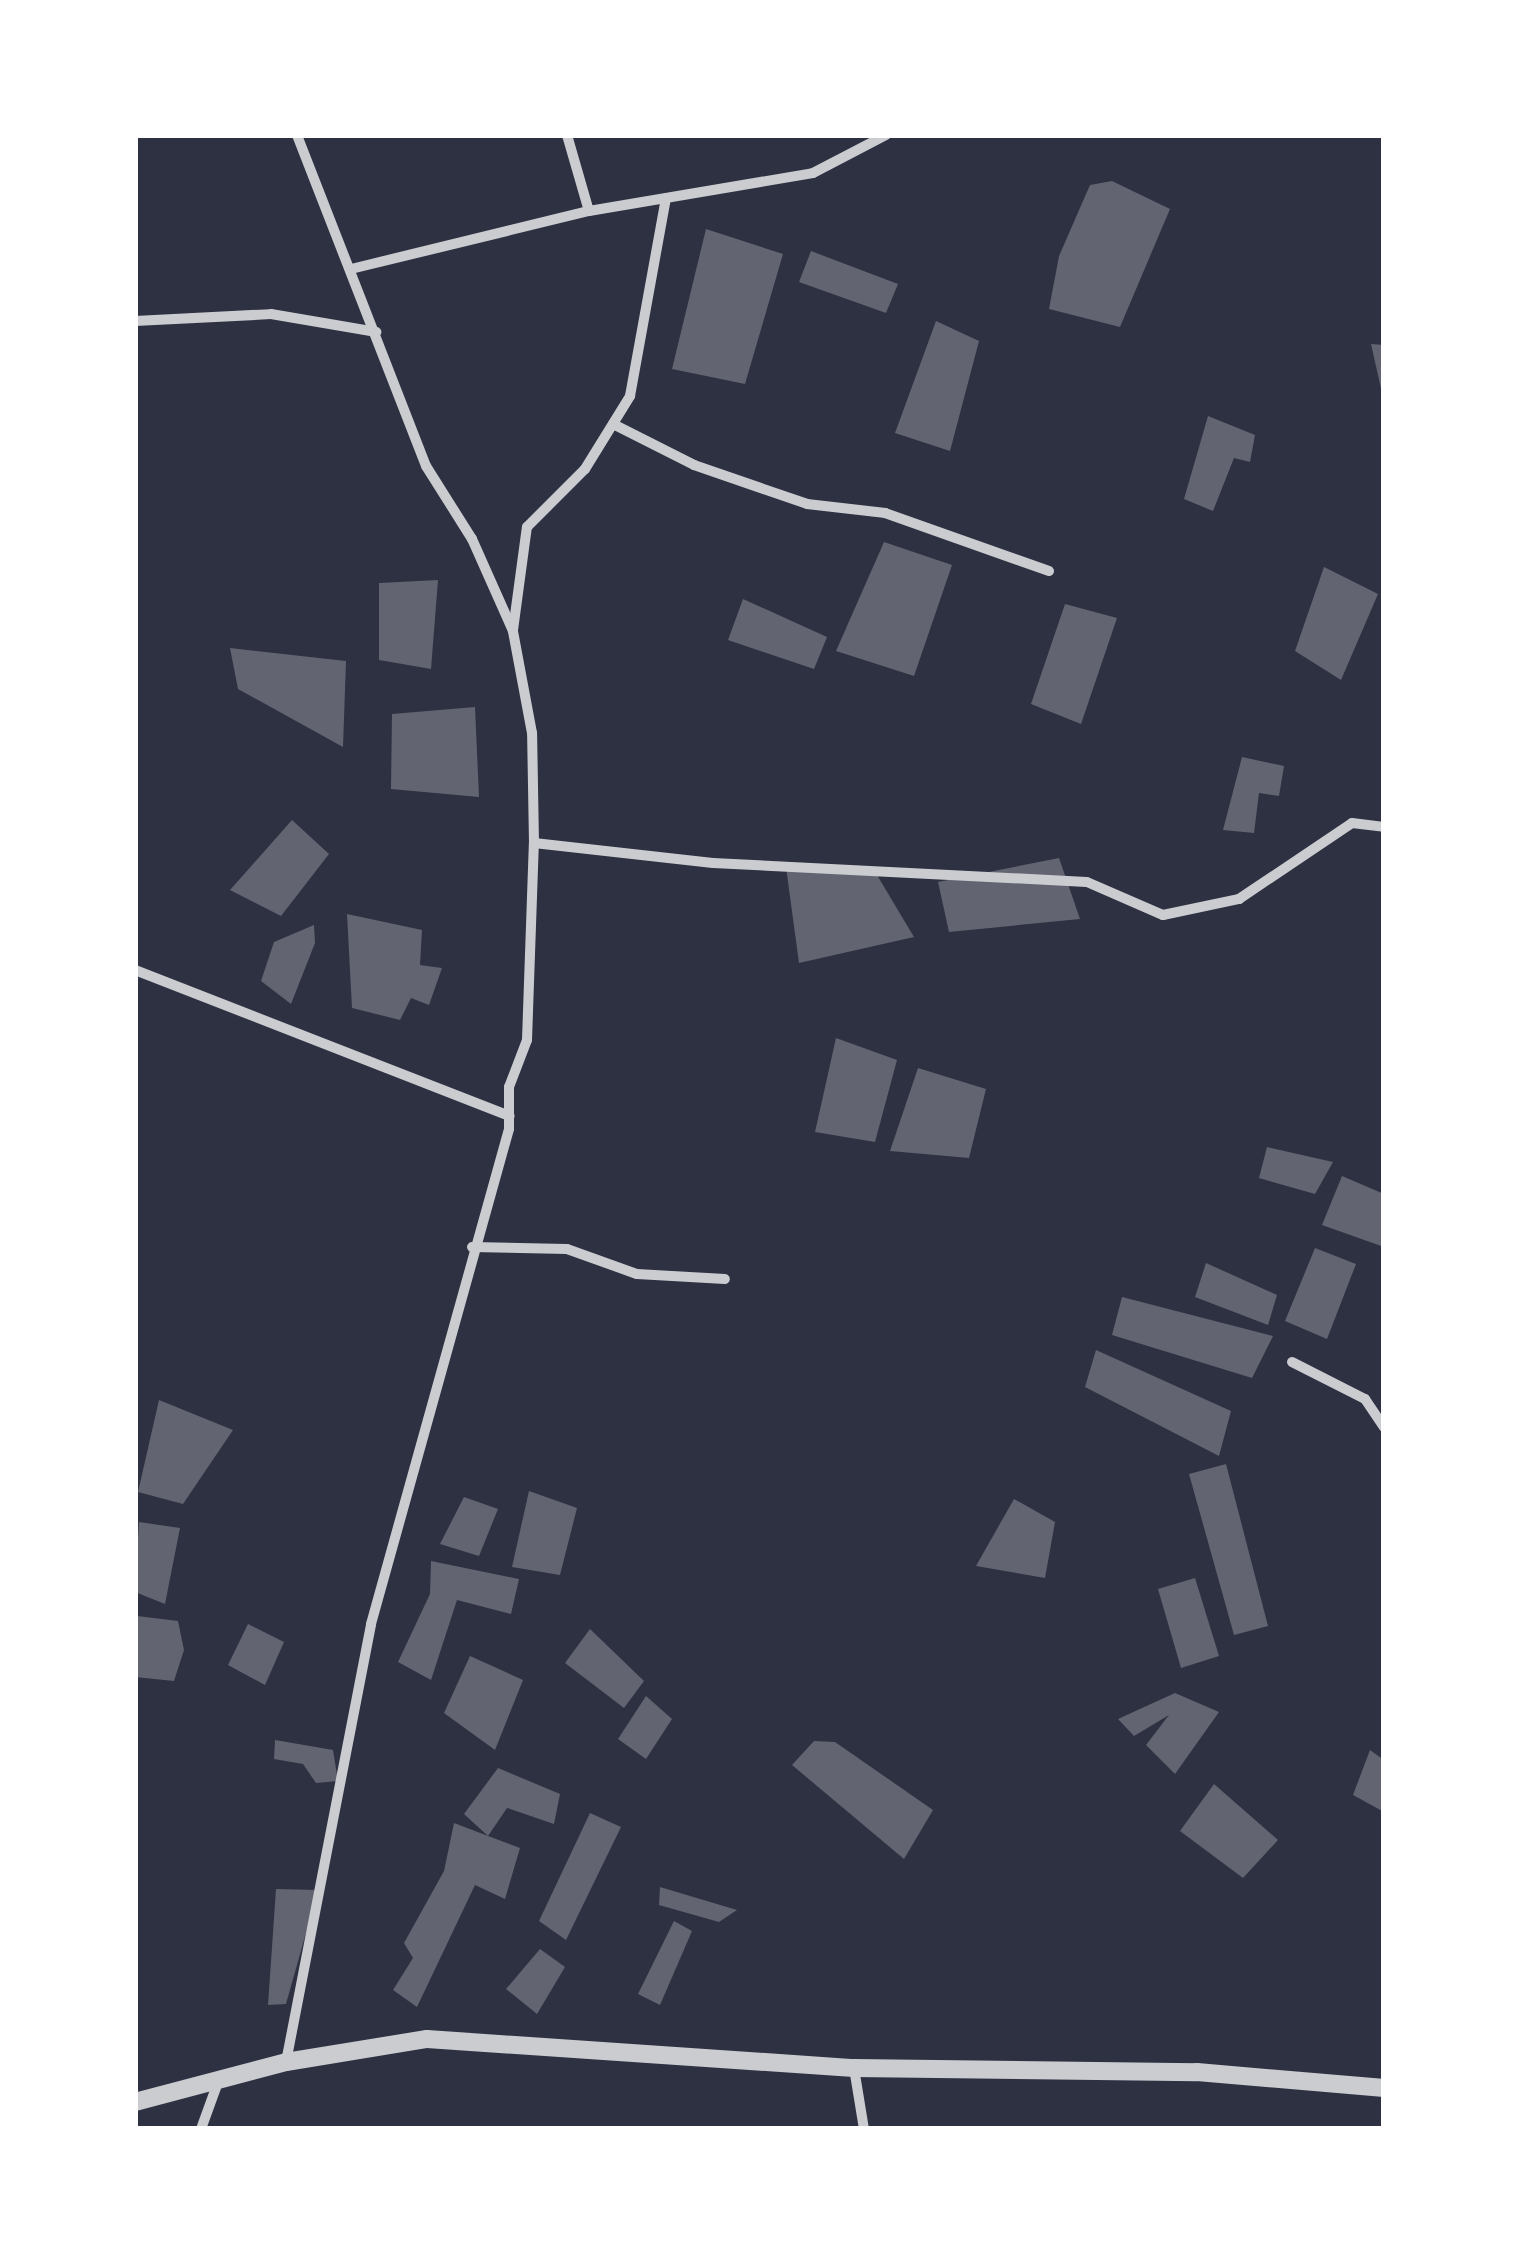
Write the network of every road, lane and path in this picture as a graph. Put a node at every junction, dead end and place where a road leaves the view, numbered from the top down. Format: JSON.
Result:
{"nodes":[{"id":1,"x":297,"y":135,"type":"edge"},
{"id":2,"x":567,"y":135,"type":"edge"},
{"id":3,"x":886,"y":135,"type":"edge"},
{"id":4,"x":666,"y":198,"type":"junction"},
{"id":5,"x":589,"y":211,"type":"junction"},
{"id":6,"x":351,"y":270,"type":"junction"},
{"id":7,"x":135,"y":320,"type":"edge"},
{"id":8,"x":376,"y":332,"type":"junction"},
{"id":9,"x":613,"y":424,"type":"junction"},
{"id":10,"x":1049,"y":571,"type":"dead end"},
{"id":11,"x":513,"y":632,"type":"junction"},
{"id":12,"x":1384,"y":827,"type":"edge"},
{"id":13,"x":534,"y":843,"type":"junction"},
{"id":14,"x":135,"y":970,"type":"edge"},
{"id":15,"x":510,"y":1116,"type":"junction"},
{"id":16,"x":472,"y":1246,"type":"junction"},
{"id":17,"x":724,"y":1278,"type":"dead end"},
{"id":18,"x":1292,"y":1362,"type":"dead end"},
{"id":19,"x":1384,"y":1428,"type":"edge"},
{"id":20,"x":286,"y":2062,"type":"junction"},
{"id":21,"x":854,"y":2068,"type":"junction"},
{"id":22,"x":217,"y":2084,"type":"junction"},
{"id":23,"x":1384,"y":2088,"type":"edge"},
{"id":24,"x":135,"y":2102,"type":"edge"},
{"id":25,"x":201,"y":2129,"type":"edge"},
{"id":26,"x":864,"y":2129,"type":"edge"}],
"edges":[{"from":1,"to":6,"type":"street"},
{"from":2,"to":5,"type":"street"},
{"from":3,"to":4,"type":"street"},
{"from":4,"to":5,"type":"street"},
{"from":4,"to":9,"type":"street"},
{"from":5,"to":6,"type":"street"},
{"from":6,"to":8,"type":"street"},
{"from":7,"to":8,"type":"street"},
{"from":8,"to":11,"type":"street"},
{"from":9,"to":10,"type":"street"},
{"from":9,"to":11,"type":"street"},
{"from":11,"to":13,"type":"street"},
{"from":12,"to":13,"type":"street"},
{"from":13,"to":15,"type":"street"},
{"from":14,"to":15,"type":"street"},
{"from":15,"to":16,"type":"street"},
{"from":16,"to":17,"type":"street"},
{"from":16,"to":20,"type":"street"},
{"from":18,"to":19,"type":"street"},
{"from":20,"to":21,"type":"street"},
{"from":20,"to":22,"type":"street"},
{"from":21,"to":23,"type":"street"},
{"from":21,"to":26,"type":"street"},
{"from":22,"to":24,"type":"street"},
{"from":22,"to":25,"type":"street"}]}
